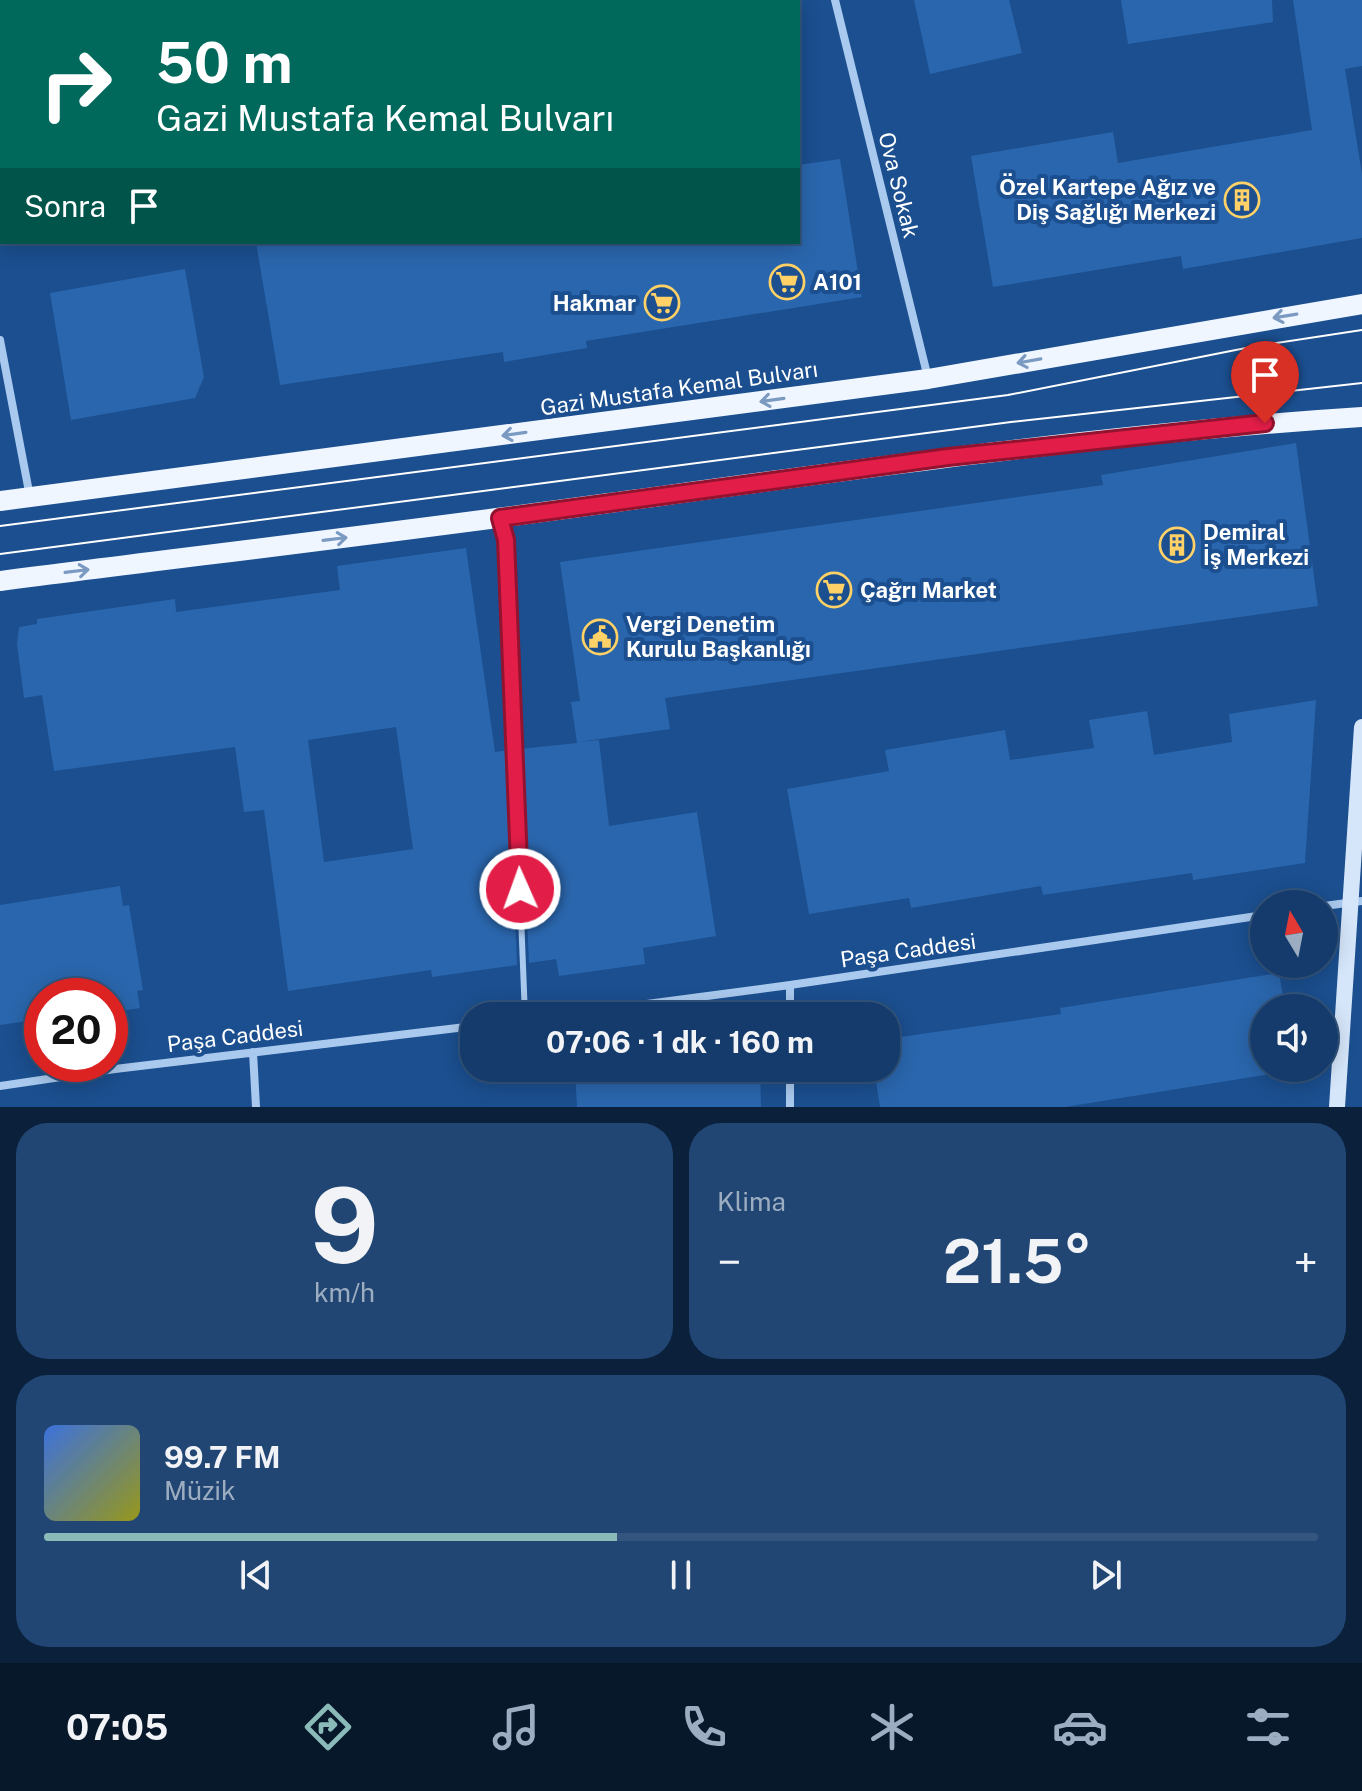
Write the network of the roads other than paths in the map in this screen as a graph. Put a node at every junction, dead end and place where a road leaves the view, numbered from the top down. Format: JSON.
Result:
{"nodes":[{"id":1,"x":835,"y":0,"type":"edge"},
{"id":2,"x":1362,"y":304,"type":"edge"},
{"id":3,"x":0,"y":340,"type":"edge"},
{"id":4,"x":928,"y":379,"type":"junction"},
{"id":5,"x":1362,"y":417,"type":"edge"},
{"id":6,"x":30,"y":497,"type":"junction"},
{"id":7,"x":0,"y":501,"type":"edge"},
{"id":8,"x":500,"y":518,"type":"junction"},
{"id":9,"x":0,"y":581,"type":"edge"},
{"id":10,"x":1362,"y":727,"type":"edge"},
{"id":11,"x":1357,"y":902,"type":"edge"},
{"id":12,"x":1250,"y":917,"type":"edge"},
{"id":13,"x":790,"y":985,"type":"junction"},
{"id":14,"x":524,"y":1002,"type":"edge"},
{"id":15,"x":662,"y":1002,"type":"edge"},
{"id":16,"x":790,"y":1002,"type":"edge"},
{"id":17,"x":460,"y":1028,"type":"edge"},
{"id":18,"x":253,"y":1052,"type":"junction"},
{"id":19,"x":790,"y":1082,"type":"edge"},
{"id":20,"x":0,"y":1086,"type":"edge"},
{"id":21,"x":256,"y":1107,"type":"edge"},
{"id":22,"x":790,"y":1107,"type":"edge"},
{"id":23,"x":1337,"y":1107,"type":"edge"}],
"edges":[{"from":1,"to":4,"type":"street","name":"Ova Sokak"},
{"from":2,"to":4,"type":"main road","name":"Gazi Mustafa Kemal Bulvarı","one_way":true},
{"from":3,"to":6,"type":"street"},
{"from":4,"to":6,"type":"main road","name":"Gazi Mustafa Kemal Bulvarı","one_way":true},
{"from":5,"to":8,"type":"main road"},
{"from":6,"to":7,"type":"main road","name":"Gazi Mustafa Kemal Bulvarı"},
{"from":9,"to":8,"type":"main road","one_way":true},
{"from":8,"to":14,"type":"lane"},
{"from":10,"to":11,"type":"street"},
{"from":11,"to":23,"type":"street"},
{"from":12,"to":13,"type":"street","name":"Paşa Caddesi"},
{"from":13,"to":15,"type":"street","name":"Paşa Caddesi"},
{"from":13,"to":16,"type":"street"},
{"from":17,"to":18,"type":"street","name":"Paşa Caddesi"},
{"from":18,"to":20,"type":"street","name":"Paşa Caddesi"},
{"from":18,"to":21,"type":"street"},
{"from":19,"to":22,"type":"street"}]}
